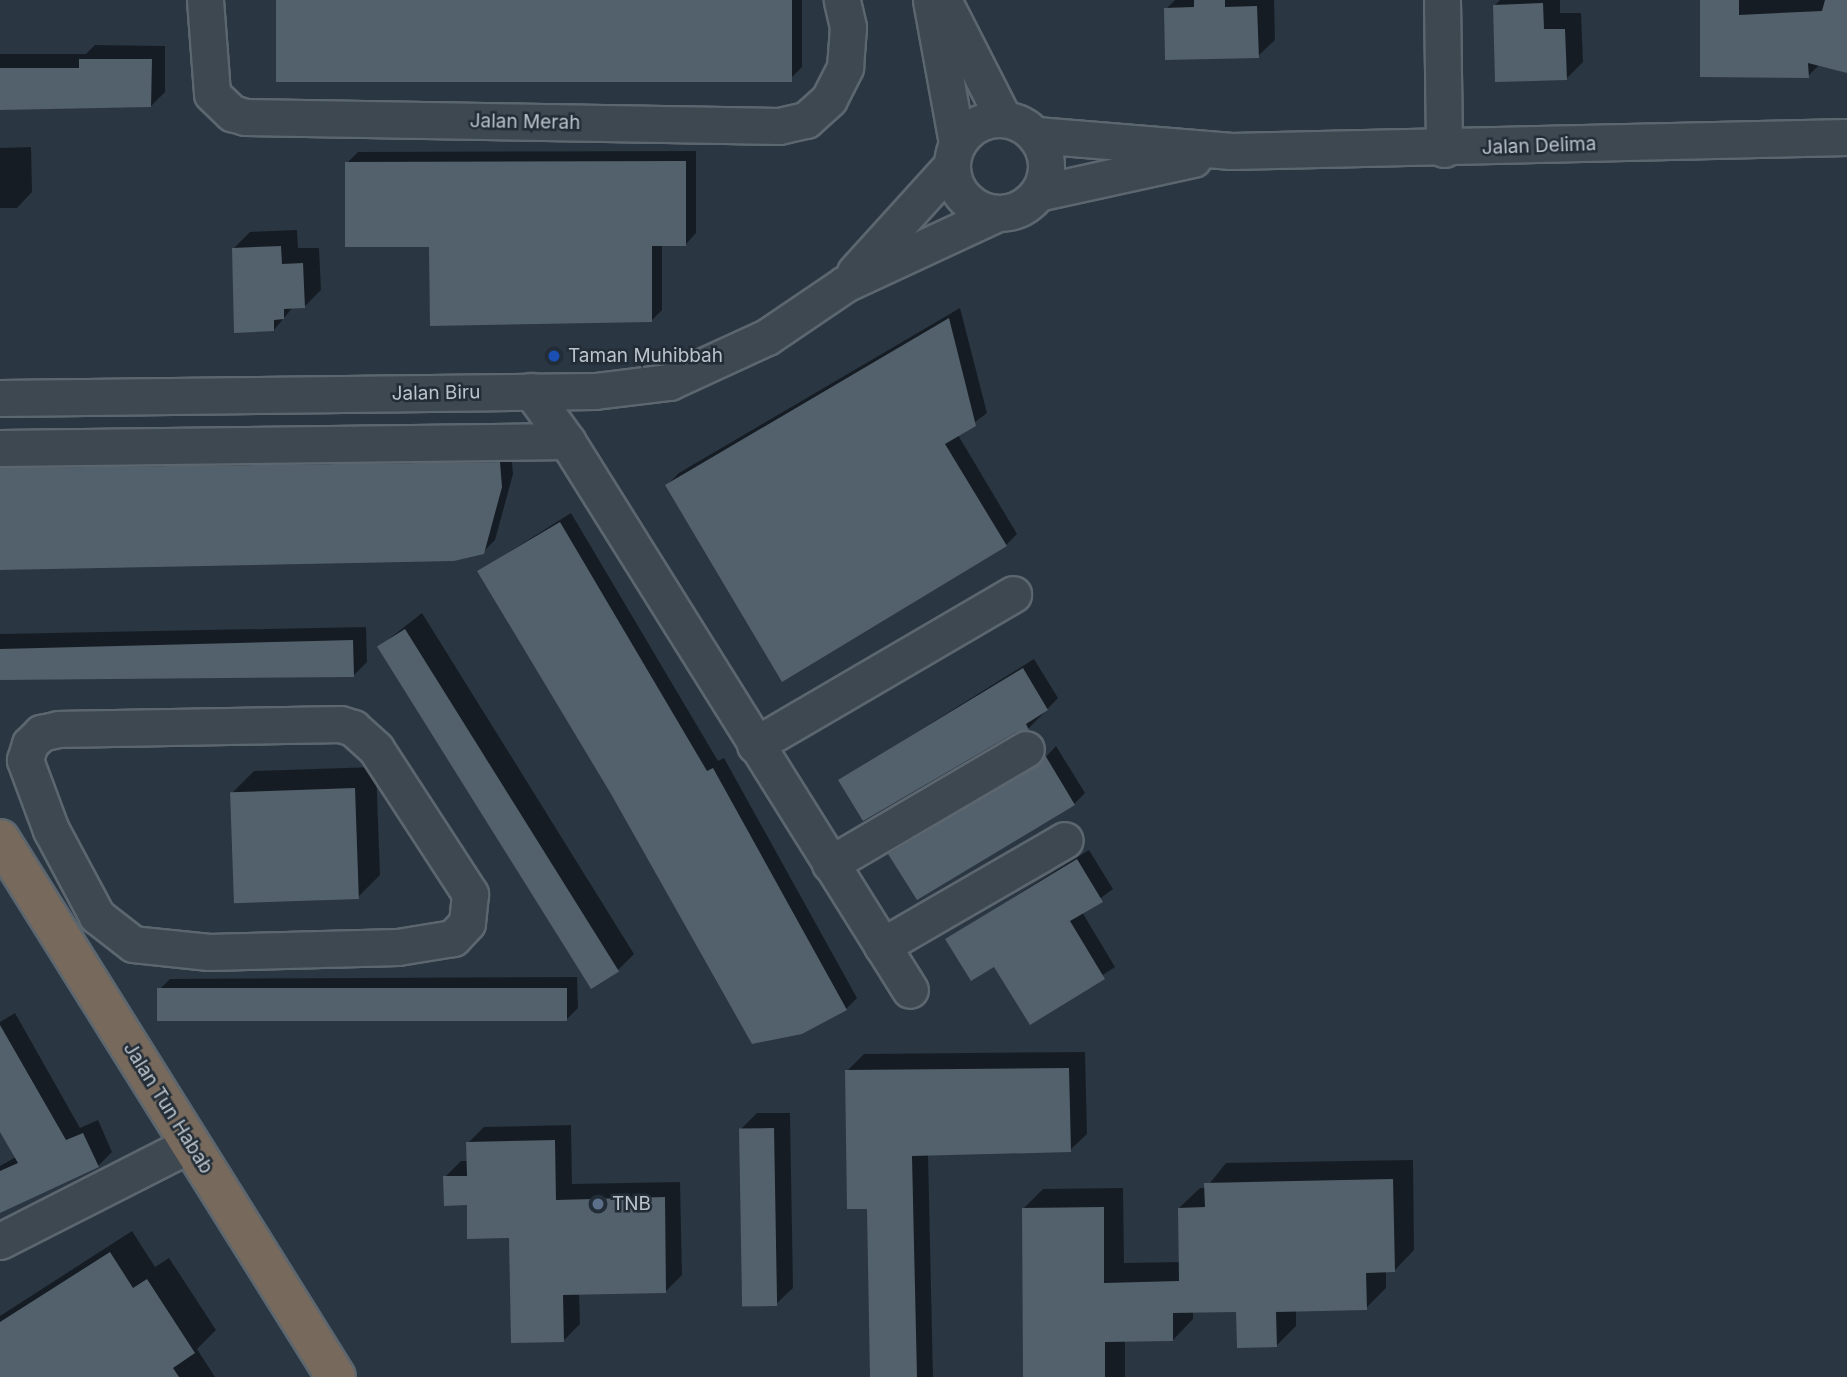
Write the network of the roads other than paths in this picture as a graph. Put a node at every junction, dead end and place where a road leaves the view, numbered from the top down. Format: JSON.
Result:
{"nodes":[{"id":1,"x":205,"y":0,"type":"edge"},
{"id":2,"x":842,"y":0,"type":"edge"},
{"id":3,"x":930,"y":0,"type":"edge"},
{"id":4,"x":943,"y":0,"type":"edge"},
{"id":5,"x":1442,"y":0,"type":"edge"},
{"id":6,"x":1003,"y":118,"type":"junction"},
{"id":7,"x":1036,"y":135,"type":"junction"},
{"id":8,"x":1847,"y":137,"type":"edge"},
{"id":9,"x":1444,"y":149,"type":"junction"},
{"id":10,"x":1231,"y":150,"type":"junction"},
{"id":11,"x":954,"y":155,"type":"junction"},
{"id":12,"x":1038,"y":193,"type":"junction"},
{"id":13,"x":996,"y":214,"type":"junction"},
{"id":14,"x":845,"y":284,"type":"junction"},
{"id":15,"x":531,"y":391,"type":"junction"},
{"id":16,"x":0,"y":398,"type":"edge"},
{"id":17,"x":567,"y":441,"type":"junction"},
{"id":18,"x":0,"y":448,"type":"edge"},
{"id":19,"x":1013,"y":594,"type":"dead end"},
{"id":20,"x":755,"y":745,"type":"junction"},
{"id":21,"x":1026,"y":749,"type":"dead end"},
{"id":22,"x":51,"y":830,"type":"junction"},
{"id":23,"x":1,"y":840,"type":"edge"},
{"id":24,"x":1065,"y":840,"type":"dead end"},
{"id":25,"x":830,"y":864,"type":"junction"},
{"id":26,"x":882,"y":946,"type":"junction"},
{"id":27,"x":910,"y":990,"type":"dead end"},
{"id":28,"x":190,"y":1144,"type":"junction"},
{"id":29,"x":0,"y":1241,"type":"edge"},
{"id":30,"x":337,"y":1377,"type":"edge"}],
"edges":[{"from":1,"to":2,"type":"street","name":"Jalan Merah"},
{"from":3,"to":11,"type":"street"},
{"from":4,"to":6,"type":"street"},
{"from":5,"to":9,"type":"street"},
{"from":6,"to":7,"type":"street"},
{"from":6,"to":11,"type":"street"},
{"from":7,"to":10,"type":"street","name":"Jalan Delima"},
{"from":7,"to":12,"type":"street"},
{"from":8,"to":9,"type":"street","name":"Jalan Delima"},
{"from":9,"to":10,"type":"street","name":"Jalan Delima"},
{"from":10,"to":12,"type":"street","name":"Jalan Delima"},
{"from":11,"to":13,"type":"street"},
{"from":11,"to":14,"type":"street","name":"Jalan Biru"},
{"from":12,"to":13,"type":"street"},
{"from":13,"to":14,"type":"street","name":"Jalan Biru"},
{"from":14,"to":15,"type":"street","name":"Jalan Biru"},
{"from":15,"to":16,"type":"street","name":"Jalan Biru"},
{"from":15,"to":17,"type":"street"},
{"from":17,"to":18,"type":"street"},
{"from":17,"to":20,"type":"street"},
{"from":19,"to":20,"type":"street"},
{"from":20,"to":25,"type":"street"},
{"from":21,"to":25,"type":"street"},
{"from":22,"to":22,"type":"street"},
{"from":22,"to":23,"type":"street"},
{"from":23,"to":28,"type":"highway","name":"Jalan Tun Habab"},
{"from":24,"to":26,"type":"street"},
{"from":25,"to":26,"type":"street"},
{"from":26,"to":27,"type":"street"},
{"from":28,"to":29,"type":"street"},
{"from":28,"to":30,"type":"highway","name":"Jalan Tun Habab"}]}
